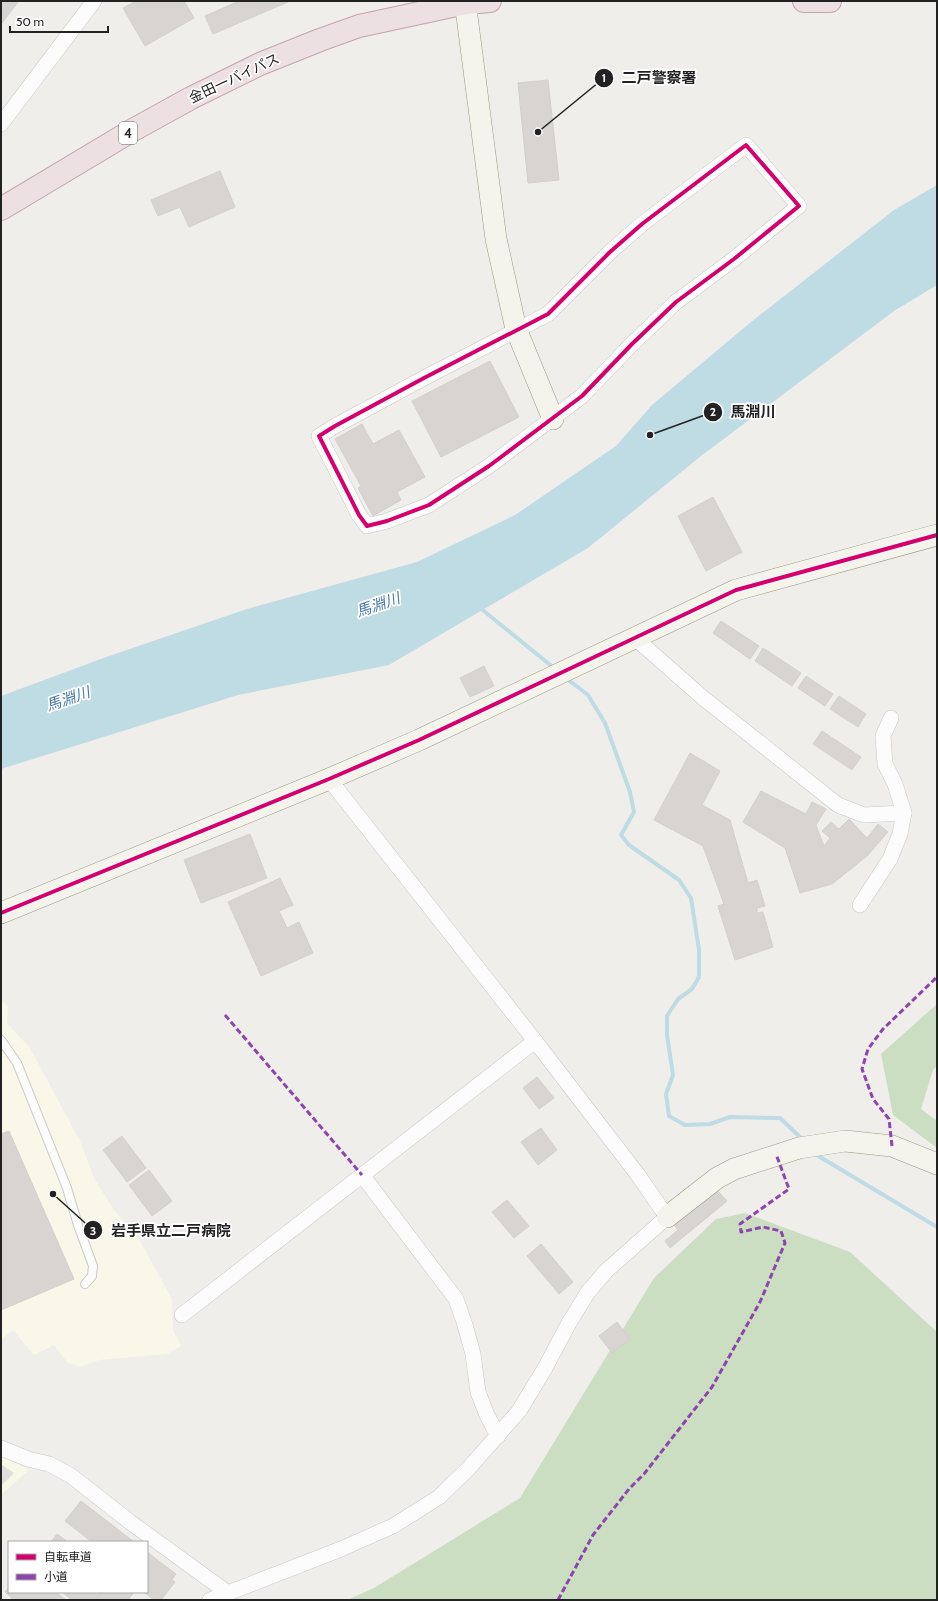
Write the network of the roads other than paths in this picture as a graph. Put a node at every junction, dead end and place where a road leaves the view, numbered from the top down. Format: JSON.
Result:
{"nodes":[{"id":1,"x":94,"y":1,"type":"edge"},
{"id":2,"x":490,"y":1,"type":"edge"},
{"id":3,"x":804,"y":1,"type":"edge"},
{"id":4,"x":830,"y":1,"type":"edge"},
{"id":5,"x":465,"y":2,"type":"edge"},
{"id":6,"x":1,"y":124,"type":"edge"},
{"id":7,"x":1,"y":209,"type":"edge"},
{"id":8,"x":516,"y":329,"type":"junction"},
{"id":9,"x":553,"y":419,"type":"junction"},
{"id":10,"x":937,"y":535,"type":"edge"},
{"id":11,"x":634,"y":638,"type":"junction"},
{"id":12,"x":891,"y":718,"type":"dead end"},
{"id":13,"x":329,"y":779,"type":"junction"},
{"id":14,"x":904,"y":813,"type":"junction"},
{"id":15,"x":860,"y":904,"type":"dead end"},
{"id":16,"x":1,"y":913,"type":"edge"},
{"id":17,"x":1,"y":1040,"type":"edge"},
{"id":18,"x":535,"y":1041,"type":"junction"},
{"id":19,"x":937,"y":1164,"type":"edge"},
{"id":20,"x":362,"y":1174,"type":"junction"},
{"id":21,"x":667,"y":1217,"type":"junction"},
{"id":22,"x":85,"y":1284,"type":"dead end"},
{"id":23,"x":182,"y":1315,"type":"dead end"},
{"id":24,"x":498,"y":1436,"type":"junction"},
{"id":25,"x":1,"y":1448,"type":"edge"},
{"id":26,"x":228,"y":1593,"type":"junction"},
{"id":27,"x":210,"y":1600,"type":"edge"}],
"edges":[{"from":1,"to":6,"type":"street"},
{"from":2,"to":5,"type":"highway","name":"金田一バイパス","number":"4"},
{"from":3,"to":4,"type":"highway"},
{"from":5,"to":7,"type":"highway","name":"金田一バイパス","number":"4"},
{"from":5,"to":8,"type":"street"},
{"from":8,"to":9,"type":"street"},
{"from":8,"to":9,"type":"street"},
{"from":8,"to":9,"type":"street"},
{"from":10,"to":11,"type":"street"},
{"from":11,"to":13,"type":"street"},
{"from":11,"to":14,"type":"street"},
{"from":12,"to":14,"type":"street"},
{"from":13,"to":16,"type":"street"},
{"from":13,"to":18,"type":"street"},
{"from":14,"to":15,"type":"street"},
{"from":17,"to":22,"type":"lane"},
{"from":18,"to":20,"type":"street"},
{"from":18,"to":21,"type":"street"},
{"from":19,"to":21,"type":"street"},
{"from":20,"to":23,"type":"street"},
{"from":20,"to":24,"type":"street"},
{"from":21,"to":24,"type":"street"},
{"from":24,"to":26,"type":"street"},
{"from":25,"to":26,"type":"street"},
{"from":26,"to":27,"type":"street"}]}
